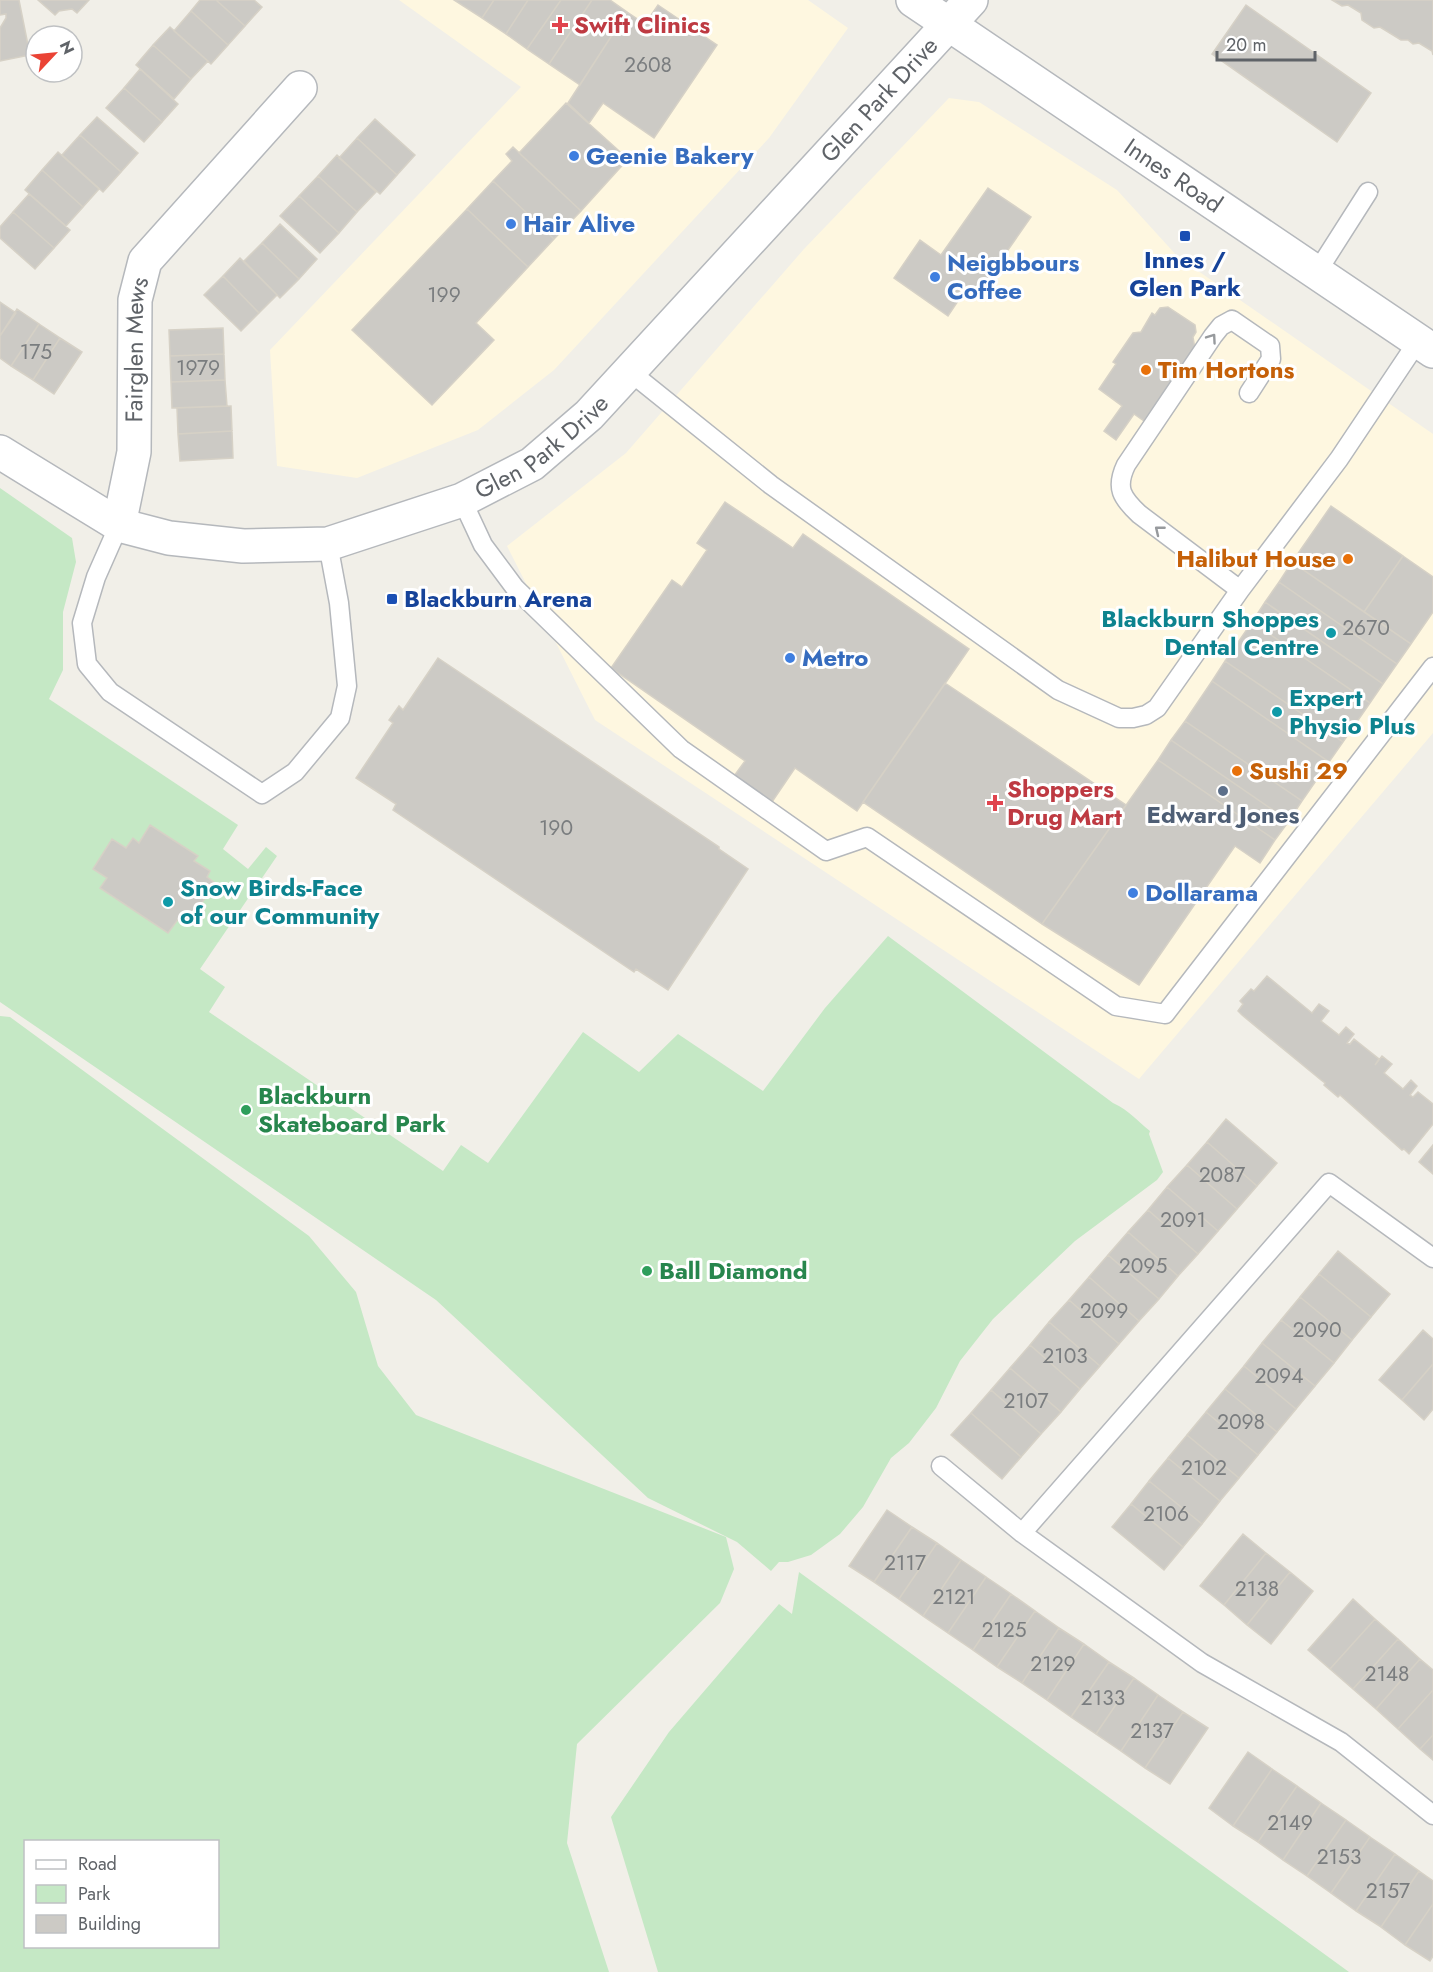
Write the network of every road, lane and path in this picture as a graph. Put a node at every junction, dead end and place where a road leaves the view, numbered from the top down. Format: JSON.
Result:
{"nodes":[{"id":1,"x":913,"y":0,"type":"edge"},
{"id":2,"x":971,"y":0,"type":"edge"},
{"id":3,"x":948,"y":25,"type":"junction"},
{"id":4,"x":300,"y":88,"type":"dead end"},
{"id":5,"x":1368,"y":192,"type":"dead end"},
{"id":6,"x":1317,"y":272,"type":"junction"},
{"id":7,"x":1426,"y":346,"type":"edge"},
{"id":8,"x":629,"y":371,"type":"junction"},
{"id":9,"x":1249,"y":393,"type":"dead end"},
{"id":10,"x":0,"y":452,"type":"edge"},
{"id":11,"x":462,"y":500,"type":"junction"},
{"id":12,"x":119,"y":525,"type":"junction"},
{"id":13,"x":328,"y":544,"type":"junction"},
{"id":14,"x":1240,"y":591,"type":"junction"},
{"id":15,"x":1433,"y":667,"type":"edge"},
{"id":16,"x":1433,"y":1258,"type":"edge"},
{"id":17,"x":941,"y":1466,"type":"dead end"},
{"id":18,"x":1022,"y":1533,"type":"junction"},
{"id":19,"x":1433,"y":1815,"type":"edge"}],
"edges":[{"from":1,"to":3,"type":"street","name":"Innes Road"},
{"from":2,"to":3,"type":"street","name":"Glen Park Drive"},
{"from":3,"to":6,"type":"street","name":"Innes Road"},
{"from":3,"to":8,"type":"street","name":"Glen Park Drive"},
{"from":4,"to":12,"type":"street","name":"Fairglen Mews"},
{"from":5,"to":6,"type":"lane"},
{"from":6,"to":7,"type":"street","name":"Innes Road"},
{"from":7,"to":14,"type":"lane"},
{"from":8,"to":11,"type":"street","name":"Glen Park Drive"},
{"from":8,"to":14,"type":"lane"},
{"from":14,"to":9,"type":"lane","one_way":true},
{"from":10,"to":12,"type":"street","name":"Glen Park Drive"},
{"from":11,"to":13,"type":"street","name":"Glen Park Drive"},
{"from":11,"to":15,"type":"lane"},
{"from":12,"to":13,"type":"street","name":"Glen Park Drive"},
{"from":12,"to":13,"type":"lane"},
{"from":16,"to":18,"type":"lane"},
{"from":17,"to":18,"type":"lane"},
{"from":18,"to":19,"type":"lane"}]}
